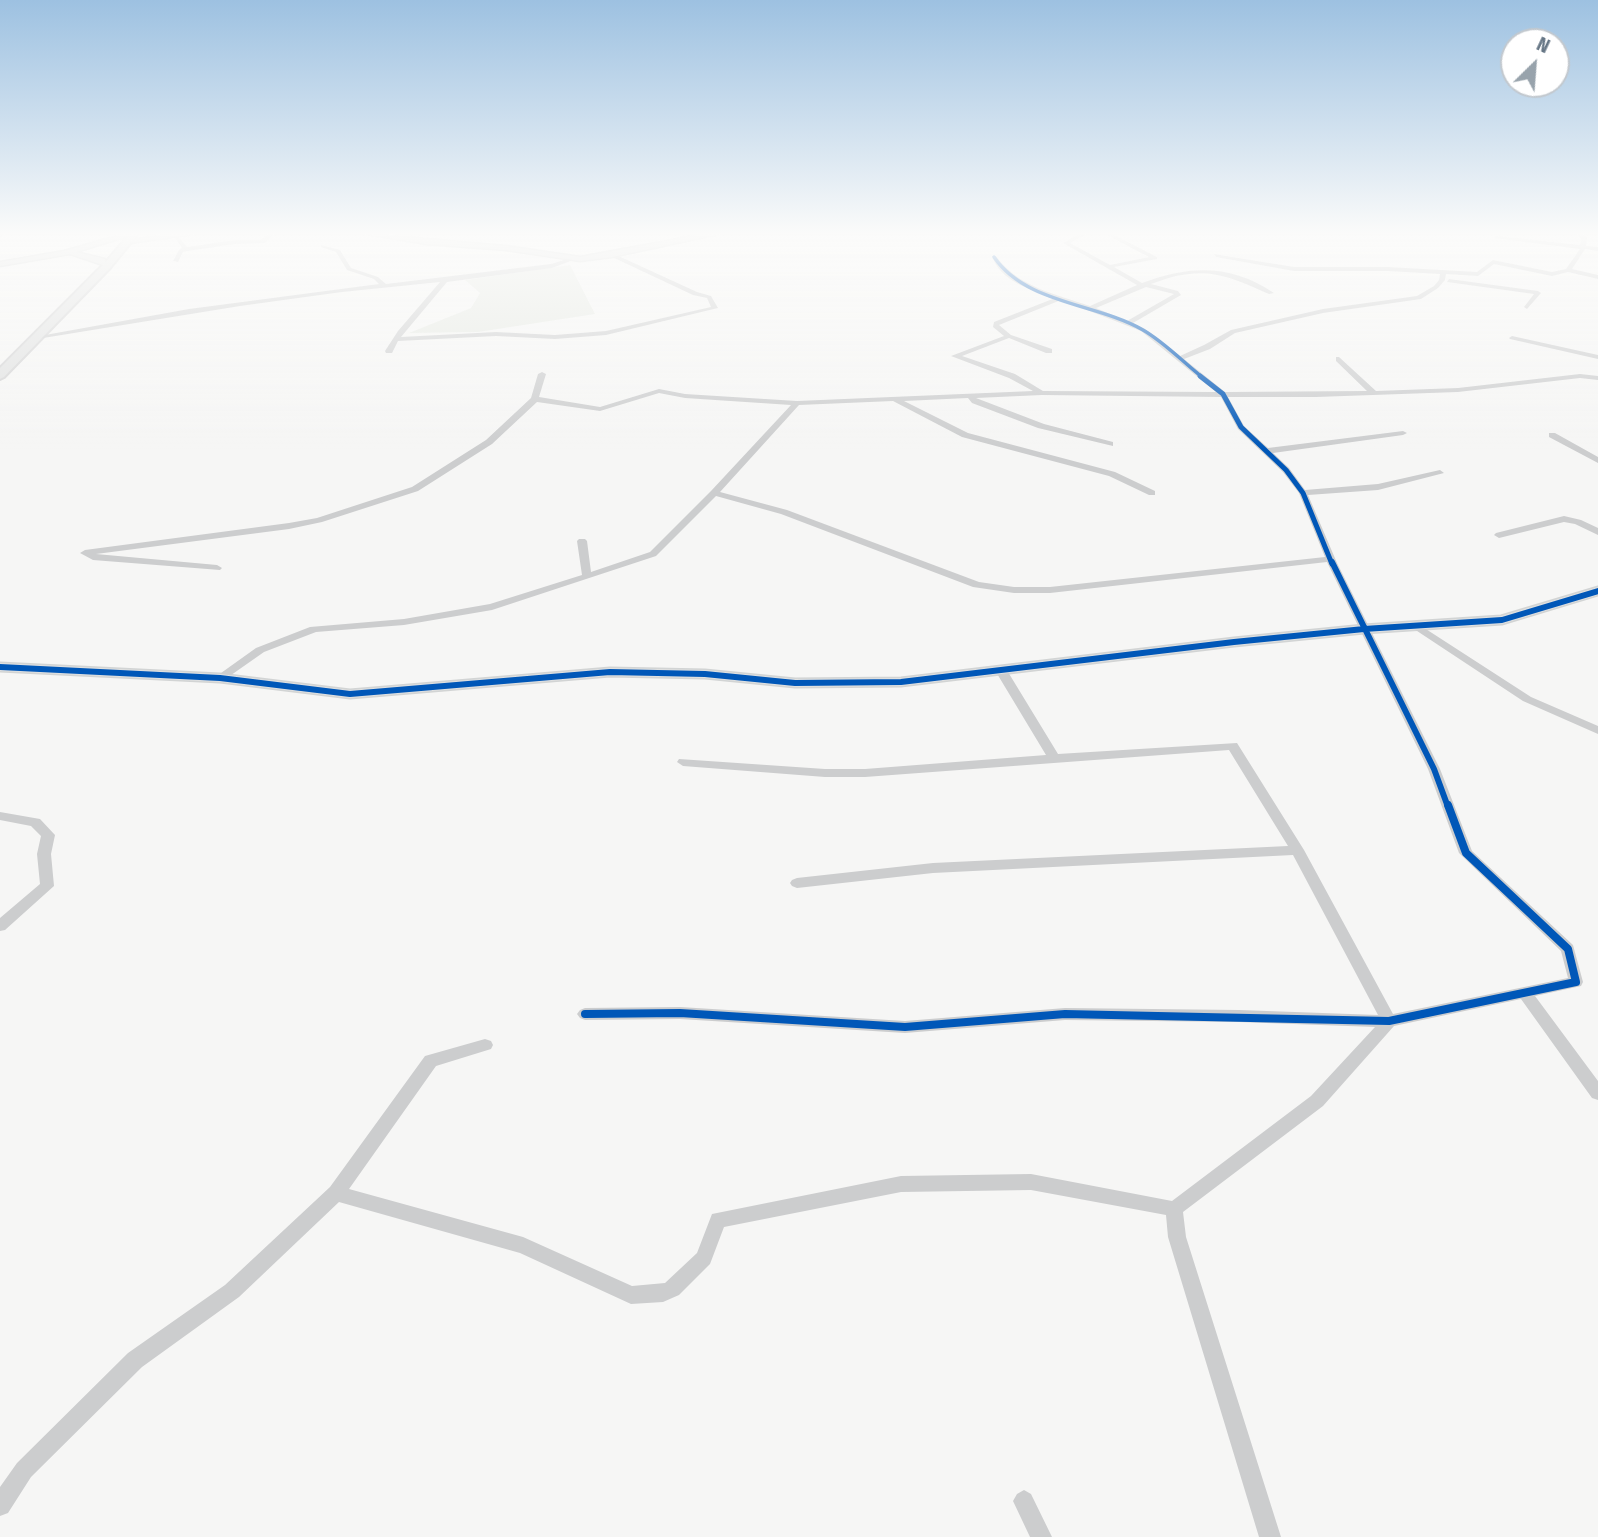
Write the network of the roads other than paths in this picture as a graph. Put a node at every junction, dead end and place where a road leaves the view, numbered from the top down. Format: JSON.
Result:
{"nodes":[{"id":1,"x":60,"y":306,"type":"edge"},
{"id":2,"x":66,"y":306,"type":"edge"},
{"id":3,"x":233,"y":306,"type":"edge"},
{"id":4,"x":422,"y":306,"type":"edge"},
{"id":5,"x":713,"y":306,"type":"edge"},
{"id":6,"x":1041,"y":306,"type":"edge"},
{"id":7,"x":1083,"y":306,"type":"edge"},
{"id":8,"x":1095,"y":306,"type":"edge"},
{"id":9,"x":1159,"y":306,"type":"edge"},
{"id":10,"x":1362,"y":306,"type":"edge"},
{"id":11,"x":1090,"y":308,"type":"junction"},
{"id":12,"x":1129,"y":323,"type":"junction"},
{"id":13,"x":1009,"y":336,"type":"junction"},
{"id":14,"x":37,"y":337,"type":"junction"},
{"id":15,"x":1512,"y":338,"type":"dead end"},
{"id":16,"x":396,"y":339,"type":"junction"},
{"id":17,"x":389,"y":351,"type":"dead end"},
{"id":18,"x":1049,"y":351,"type":"dead end"},
{"id":19,"x":1598,"y":357,"type":"edge"},
{"id":20,"x":1179,"y":359,"type":"junction"},
{"id":21,"x":1339,"y":359,"type":"dead end"},
{"id":22,"x":0,"y":364,"type":"edge"},
{"id":23,"x":542,"y":374,"type":"dead end"},
{"id":24,"x":0,"y":375,"type":"edge"},
{"id":25,"x":1580,"y":376,"type":"junction"},
{"id":26,"x":1598,"y":378,"type":"edge"},
{"id":27,"x":1042,"y":393,"type":"junction"},
{"id":28,"x":1374,"y":393,"type":"junction"},
{"id":29,"x":1223,"y":394,"type":"junction"},
{"id":30,"x":969,"y":395,"type":"junction"},
{"id":31,"x":891,"y":398,"type":"junction"},
{"id":32,"x":535,"y":399,"type":"junction"},
{"id":33,"x":797,"y":403,"type":"junction"},
{"id":34,"x":1404,"y":433,"type":"dead end"},
{"id":35,"x":1552,"y":435,"type":"dead end"},
{"id":36,"x":1110,"y":444,"type":"dead end"},
{"id":37,"x":1266,"y":451,"type":"junction"},
{"id":38,"x":1598,"y":460,"type":"edge"},
{"id":39,"x":1440,"y":473,"type":"dead end"},
{"id":40,"x":1152,"y":493,"type":"dead end"},
{"id":41,"x":1303,"y":493,"type":"junction"},
{"id":42,"x":714,"y":494,"type":"junction"},
{"id":43,"x":1598,"y":532,"type":"edge"},
{"id":44,"x":1499,"y":535,"type":"dead end"},
{"id":45,"x":582,"y":541,"type":"dead end"},
{"id":46,"x":1331,"y":559,"type":"junction"},
{"id":47,"x":218,"y":568,"type":"dead end"},
{"id":48,"x":587,"y":577,"type":"junction"},
{"id":49,"x":1594,"y":595,"type":"edge"},
{"id":50,"x":1415,"y":625,"type":"junction"},
{"id":51,"x":1364,"y":629,"type":"junction"},
{"id":52,"x":0,"y":667,"type":"edge"},
{"id":53,"x":1002,"y":672,"type":"junction"},
{"id":54,"x":220,"y":678,"type":"junction"},
{"id":55,"x":1598,"y":730,"type":"edge"},
{"id":56,"x":1054,"y":758,"type":"junction"},
{"id":57,"x":684,"y":762,"type":"dead end"},
{"id":58,"x":0,"y":816,"type":"edge"},
{"id":59,"x":1297,"y":850,"type":"junction"},
{"id":60,"x":797,"y":883,"type":"dead end"},
{"id":61,"x":0,"y":926,"type":"edge"},
{"id":62,"x":1525,"y":994,"type":"junction"},
{"id":63,"x":585,"y":1014,"type":"dead end"},
{"id":64,"x":1389,"y":1021,"type":"junction"},
{"id":65,"x":485,"y":1045,"type":"dead end"},
{"id":66,"x":1598,"y":1093,"type":"edge"},
{"id":67,"x":336,"y":1193,"type":"junction"},
{"id":68,"x":1174,"y":1209,"type":"junction"},
{"id":69,"x":1024,"y":1501,"type":"dead end"},
{"id":70,"x":0,"y":1505,"type":"edge"},
{"id":71,"x":1041,"y":1537,"type":"edge"},
{"id":72,"x":1270,"y":1537,"type":"edge"}],
"edges":[{"from":1,"to":22,"type":"main road"},
{"from":2,"to":14,"type":"main road"},
{"from":3,"to":14,"type":"street"},
{"from":4,"to":16,"type":"street"},
{"from":5,"to":16,"type":"street"},
{"from":6,"to":13,"type":"street"},
{"from":7,"to":11,"type":"street"},
{"from":8,"to":11,"type":"street"},
{"from":9,"to":12,"type":"street"},
{"from":10,"to":20,"type":"street"},
{"from":11,"to":12,"type":"street"},
{"from":12,"to":20,"type":"street"},
{"from":13,"to":18,"type":"street"},
{"from":13,"to":27,"type":"street"},
{"from":14,"to":24,"type":"main road"},
{"from":15,"to":19,"type":"street"},
{"from":16,"to":17,"type":"street"},
{"from":19,"to":25,"type":"street"},
{"from":20,"to":29,"type":"street"},
{"from":21,"to":28,"type":"street"},
{"from":23,"to":32,"type":"street"},
{"from":25,"to":26,"type":"street"},
{"from":25,"to":28,"type":"street"},
{"from":27,"to":29,"type":"street"},
{"from":27,"to":30,"type":"street"},
{"from":28,"to":29,"type":"street"},
{"from":29,"to":37,"type":"street"},
{"from":30,"to":31,"type":"street"},
{"from":30,"to":36,"type":"street"},
{"from":31,"to":33,"type":"street"},
{"from":31,"to":40,"type":"street"},
{"from":32,"to":33,"type":"street"},
{"from":32,"to":47,"type":"street"},
{"from":33,"to":42,"type":"street"},
{"from":34,"to":37,"type":"street"},
{"from":35,"to":38,"type":"street"},
{"from":37,"to":41,"type":"street"},
{"from":39,"to":41,"type":"street"},
{"from":41,"to":46,"type":"street"},
{"from":42,"to":46,"type":"street"},
{"from":42,"to":48,"type":"street"},
{"from":43,"to":44,"type":"street"},
{"from":45,"to":48,"type":"street"},
{"from":46,"to":51,"type":"street"},
{"from":48,"to":54,"type":"street"},
{"from":49,"to":50,"type":"street"},
{"from":50,"to":51,"type":"street"},
{"from":50,"to":55,"type":"street"},
{"from":51,"to":53,"type":"street"},
{"from":51,"to":62,"type":"street"},
{"from":52,"to":54,"type":"street"},
{"from":53,"to":54,"type":"street"},
{"from":53,"to":56,"type":"street"},
{"from":56,"to":57,"type":"street"},
{"from":56,"to":59,"type":"street"},
{"from":58,"to":61,"type":"street"},
{"from":59,"to":60,"type":"street"},
{"from":59,"to":64,"type":"street"},
{"from":62,"to":64,"type":"street"},
{"from":62,"to":66,"type":"street"},
{"from":63,"to":64,"type":"street"},
{"from":64,"to":68,"type":"street"},
{"from":65,"to":67,"type":"street"},
{"from":67,"to":68,"type":"street"},
{"from":67,"to":70,"type":"street"},
{"from":68,"to":72,"type":"street"},
{"from":69,"to":71,"type":"street"}]}
